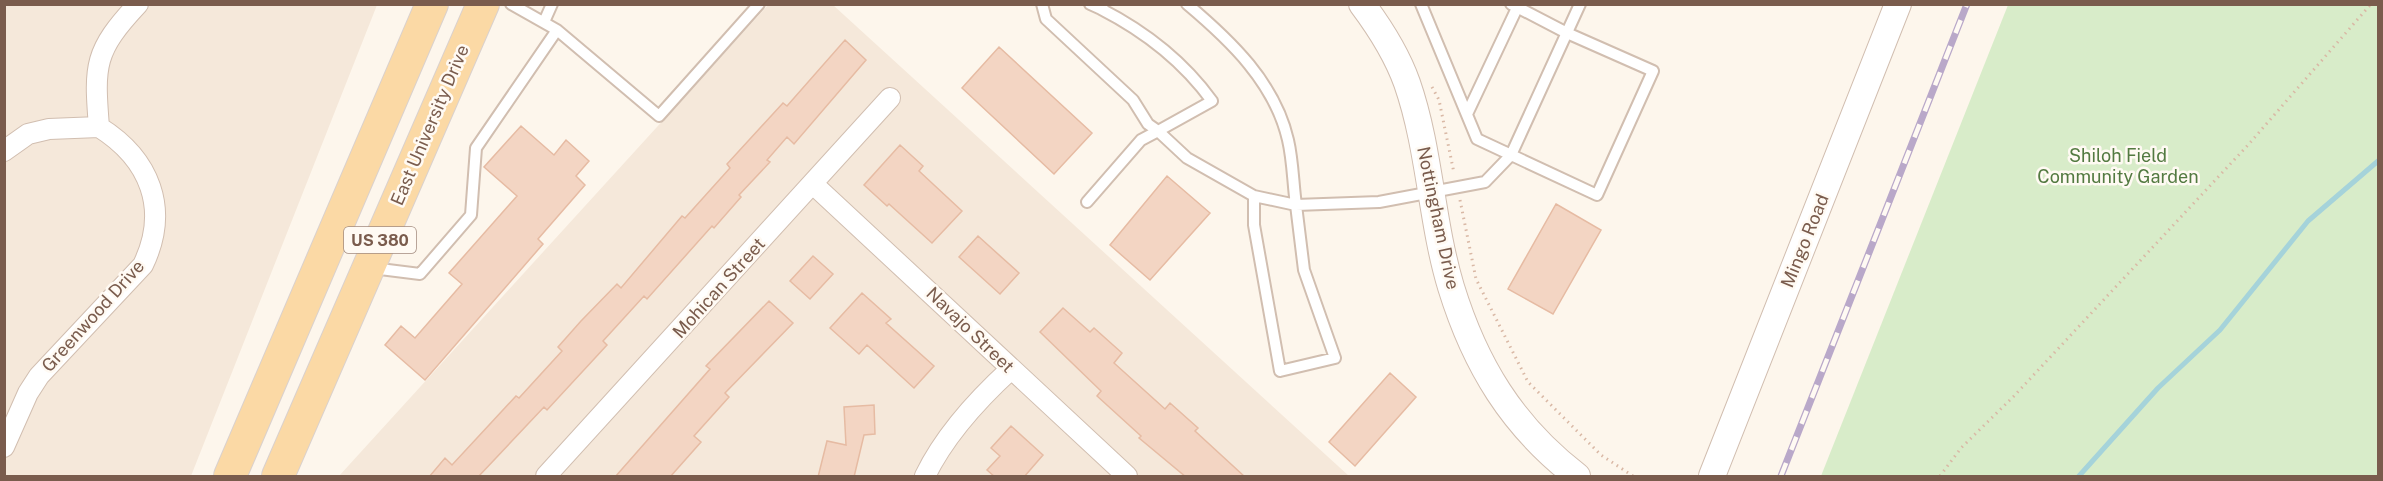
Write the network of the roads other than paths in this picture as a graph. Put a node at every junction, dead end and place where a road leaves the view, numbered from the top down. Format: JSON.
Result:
{"nodes":[{"id":1,"x":138,"y":4,"type":"edge"},
{"id":2,"x":432,"y":4,"type":"edge"},
{"id":3,"x":483,"y":4,"type":"edge"},
{"id":4,"x":511,"y":4,"type":"edge"},
{"id":5,"x":552,"y":4,"type":"edge"},
{"id":6,"x":759,"y":4,"type":"edge"},
{"id":7,"x":1042,"y":4,"type":"edge"},
{"id":8,"x":1090,"y":4,"type":"edge"},
{"id":9,"x":1187,"y":4,"type":"edge"},
{"id":10,"x":1362,"y":4,"type":"edge"},
{"id":11,"x":1421,"y":4,"type":"edge"},
{"id":12,"x":1580,"y":4,"type":"edge"},
{"id":13,"x":1898,"y":4,"type":"edge"},
{"id":14,"x":1514,"y":6,"type":"edge"},
{"id":15,"x":1102,"y":7,"type":"edge"},
{"id":16,"x":544,"y":22,"type":"junction"},
{"id":17,"x":557,"y":30,"type":"junction"},
{"id":18,"x":1567,"y":33,"type":"junction"},
{"id":19,"x":890,"y":98,"type":"dead end"},
{"id":20,"x":1467,"y":114,"type":"junction"},
{"id":21,"x":99,"y":127,"type":"junction"},
{"id":22,"x":1158,"y":132,"type":"junction"},
{"id":23,"x":4,"y":151,"type":"edge"},
{"id":24,"x":1511,"y":155,"type":"junction"},
{"id":25,"x":813,"y":184,"type":"junction"},
{"id":26,"x":1432,"y":193,"type":"junction"},
{"id":27,"x":1254,"y":196,"type":"junction"},
{"id":28,"x":1087,"y":202,"type":"dead end"},
{"id":29,"x":1296,"y":205,"type":"junction"},
{"id":30,"x":368,"y":268,"type":"junction"},
{"id":31,"x":1011,"y":369,"type":"junction"},
{"id":32,"x":4,"y":447,"type":"edge"},
{"id":33,"x":230,"y":477,"type":"edge"},
{"id":34,"x":278,"y":477,"type":"edge"},
{"id":35,"x":546,"y":477,"type":"edge"},
{"id":36,"x":925,"y":477,"type":"edge"},
{"id":37,"x":1127,"y":477,"type":"edge"},
{"id":38,"x":1576,"y":477,"type":"edge"},
{"id":39,"x":1712,"y":477,"type":"edge"}],
"edges":[{"from":1,"to":21,"type":"street"},
{"from":2,"to":33,"type":"main road","number":"US 380"},
{"from":3,"to":30,"type":"main road","name":"East University Drive","number":"US 380"},
{"from":4,"to":16,"type":"lane"},
{"from":5,"to":16,"type":"lane"},
{"from":6,"to":17,"type":"lane"},
{"from":7,"to":22,"type":"lane"},
{"from":8,"to":15,"type":"lane"},
{"from":9,"to":29,"type":"lane"},
{"from":10,"to":26,"type":"street","name":"Nottingham Drive"},
{"from":11,"to":20,"type":"lane"},
{"from":12,"to":18,"type":"lane"},
{"from":13,"to":39,"type":"street","name":"Mingo Road"},
{"from":14,"to":18,"type":"lane"},
{"from":14,"to":20,"type":"lane"},
{"from":15,"to":22,"type":"lane"},
{"from":16,"to":17,"type":"lane"},
{"from":17,"to":30,"type":"lane"},
{"from":18,"to":24,"type":"lane"},
{"from":18,"to":24,"type":"lane"},
{"from":19,"to":25,"type":"street","name":"Mohican Street"},
{"from":20,"to":24,"type":"lane"},
{"from":21,"to":23,"type":"street"},
{"from":21,"to":32,"type":"street","name":"Greenwood Drive"},
{"from":22,"to":27,"type":"lane"},
{"from":22,"to":28,"type":"lane"},
{"from":24,"to":26,"type":"lane"},
{"from":25,"to":31,"type":"street","name":"Navajo Street"},
{"from":25,"to":35,"type":"street","name":"Mohican Street"},
{"from":26,"to":29,"type":"lane"},
{"from":26,"to":38,"type":"street","name":"Nottingham Drive"},
{"from":27,"to":29,"type":"lane"},
{"from":27,"to":29,"type":"lane"},
{"from":30,"to":34,"type":"main road","name":"East University Drive","number":"US 380"},
{"from":31,"to":36,"type":"street"},
{"from":31,"to":37,"type":"street","name":"Navajo Street"}]}
